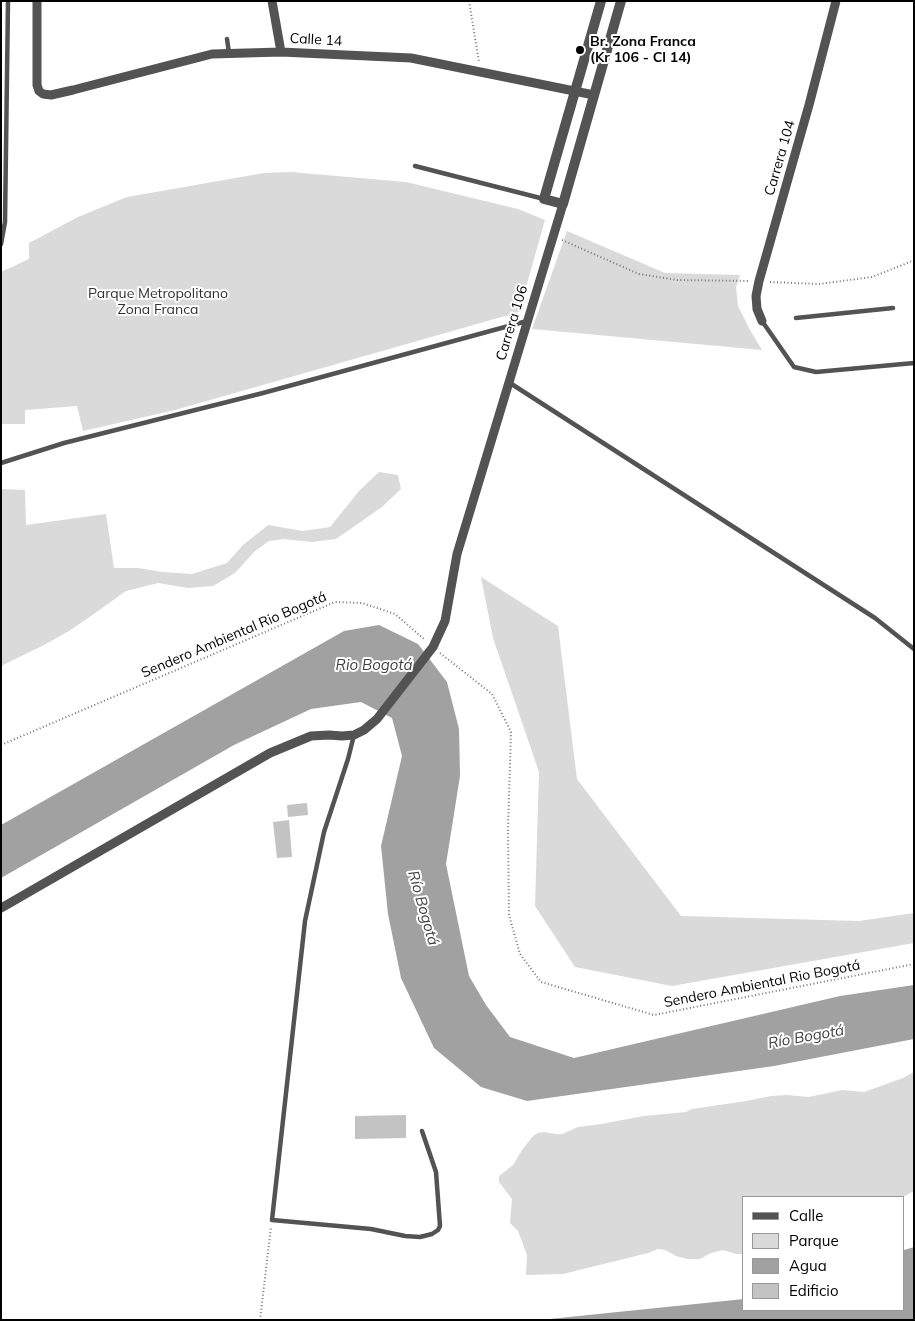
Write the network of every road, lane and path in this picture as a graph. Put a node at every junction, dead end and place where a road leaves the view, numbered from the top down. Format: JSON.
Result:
{"nodes":[{"id":1,"x":8,"y":1,"type":"edge"},
{"id":2,"x":37,"y":1,"type":"edge"},
{"id":3,"x":272,"y":1,"type":"edge"},
{"id":4,"x":469,"y":1,"type":"edge"},
{"id":5,"x":601,"y":1,"type":"edge"},
{"id":6,"x":621,"y":1,"type":"edge"},
{"id":7,"x":836,"y":1,"type":"edge"},
{"id":8,"x":227,"y":38,"type":"dead end"},
{"id":9,"x":281,"y":52,"type":"junction"},
{"id":10,"x":229,"y":53,"type":"junction"},
{"id":11,"x":480,"y":72,"type":"junction"},
{"id":12,"x":575,"y":91,"type":"junction"},
{"id":13,"x":594,"y":95,"type":"junction"},
{"id":14,"x":415,"y":166,"type":"dead end"},
{"id":15,"x":544,"y":198,"type":"junction"},
{"id":16,"x":563,"y":204,"type":"junction"},
{"id":17,"x":553,"y":236,"type":"junction"},
{"id":18,"x":1,"y":244,"type":"edge"},
{"id":19,"x":914,"y":260,"type":"edge"},
{"id":20,"x":759,"y":281,"type":"junction"},
{"id":21,"x":893,"y":308,"type":"dead end"},
{"id":22,"x":796,"y":318,"type":"dead end"},
{"id":23,"x":527,"y":321,"type":"junction"},
{"id":24,"x":762,"y":321,"type":"joint"},
{"id":25,"x":914,"y":362,"type":"edge"},
{"id":26,"x":508,"y":382,"type":"junction"},
{"id":27,"x":1,"y":463,"type":"edge"},
{"id":28,"x":431,"y":649,"type":"junction"},
{"id":29,"x":914,"y":649,"type":"edge"},
{"id":30,"x":354,"y":736,"type":"junction"},
{"id":31,"x":1,"y":745,"type":"edge"},
{"id":32,"x":1,"y":908,"type":"edge"},
{"id":33,"x":914,"y":964,"type":"edge"},
{"id":34,"x":422,"y":1131,"type":"dead end"},
{"id":35,"x":272,"y":1220,"type":"junction"},
{"id":36,"x":260,"y":1320,"type":"edge"}],
"edges":[{"from":1,"to":18,"type":"lane"},
{"from":2,"to":10,"type":"street","name":"Calle 14"},
{"from":3,"to":9,"type":"street"},
{"from":4,"to":11,"type":"path"},
{"from":5,"to":12,"type":"street"},
{"from":6,"to":13,"type":"street","name":"Carrera 106"},
{"from":7,"to":20,"type":"street","name":"Carrera 104"},
{"from":8,"to":10,"type":"lane"},
{"from":9,"to":10,"type":"street","name":"Calle 14"},
{"from":9,"to":11,"type":"street","name":"Calle 14"},
{"from":11,"to":12,"type":"street","name":"Calle 14"},
{"from":12,"to":13,"type":"street","name":"Calle 14"},
{"from":12,"to":15,"type":"street"},
{"from":13,"to":16,"type":"street","name":"Carrera 106"},
{"from":14,"to":15,"type":"lane"},
{"from":15,"to":16,"type":"street"},
{"from":16,"to":17,"type":"street","name":"Carrera 106"},
{"from":17,"to":20,"type":"path"},
{"from":17,"to":23,"type":"street","name":"Carrera 106"},
{"from":19,"to":20,"type":"path"},
{"from":20,"to":24,"type":"street","name":"Carrera 104"},
{"from":21,"to":22,"type":"lane"},
{"from":23,"to":26,"type":"street","name":"Carrera 106"},
{"from":23,"to":27,"type":"lane"},
{"from":24,"to":25,"type":"lane"},
{"from":26,"to":28,"type":"street","name":"Carrera 106"},
{"from":26,"to":29,"type":"lane"},
{"from":28,"to":30,"type":"street","name":"Carrera 106"},
{"from":28,"to":31,"type":"path","name":"Sendero Ambiental Rio Bogotá"},
{"from":28,"to":33,"type":"path","name":"Sendero Ambiental Rio Bogotá"},
{"from":30,"to":32,"type":"street"},
{"from":30,"to":35,"type":"lane"},
{"from":34,"to":35,"type":"lane"},
{"from":35,"to":36,"type":"path"}]}
